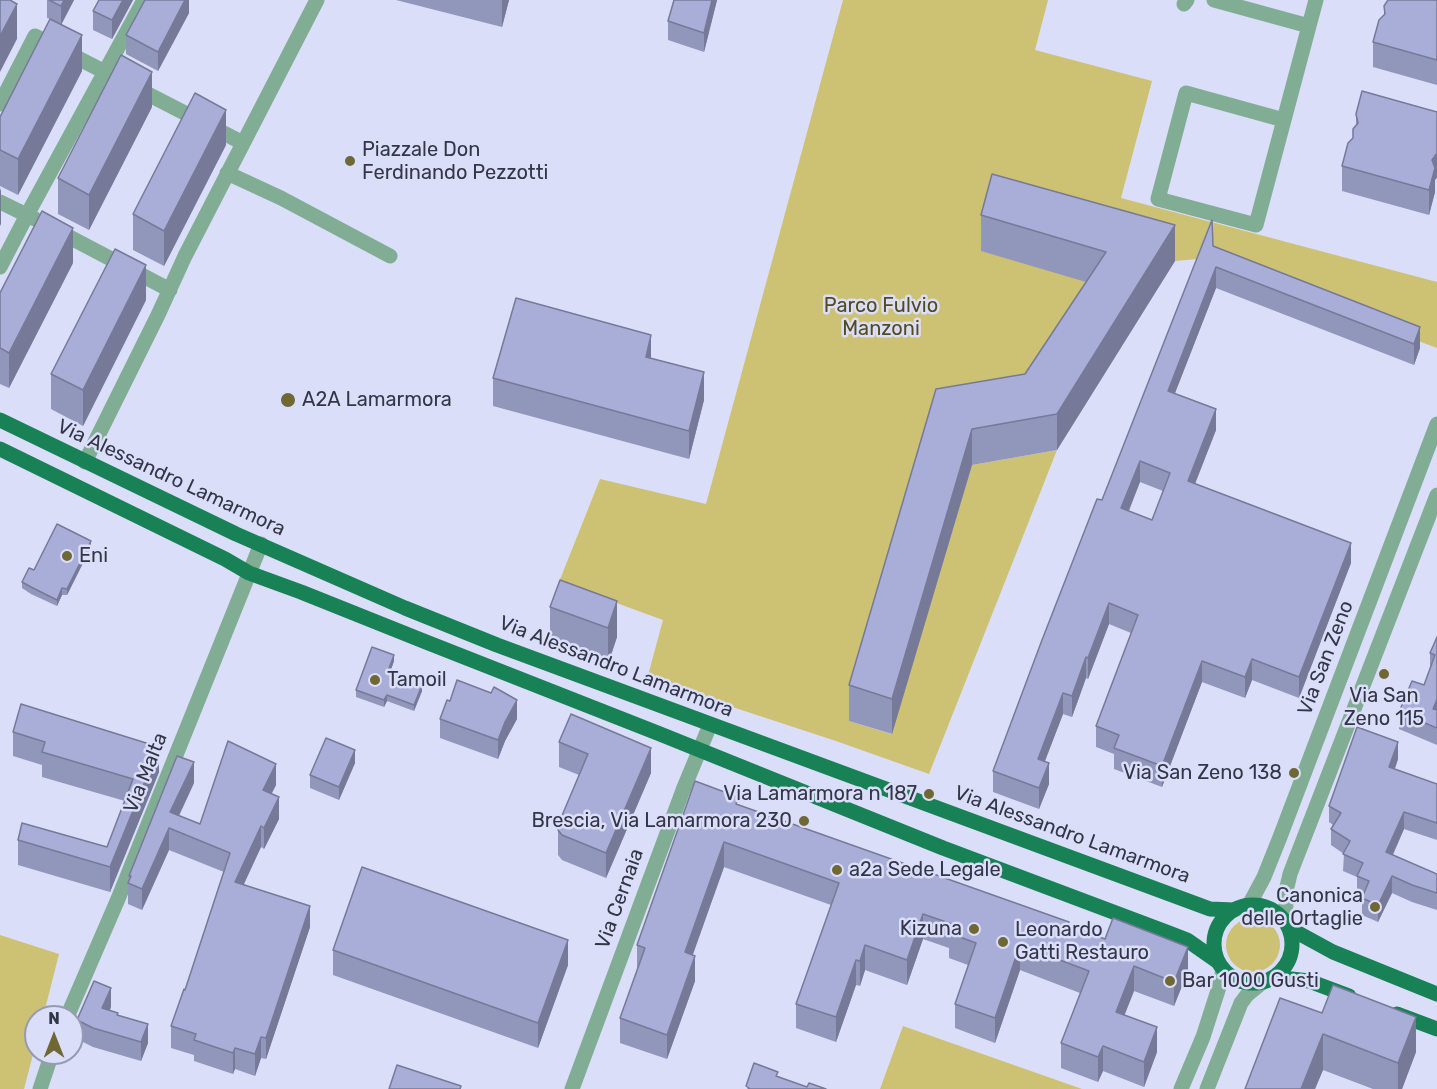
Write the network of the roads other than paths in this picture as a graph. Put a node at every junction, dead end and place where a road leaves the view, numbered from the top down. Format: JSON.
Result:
{"nodes":[{"id":1,"x":144,"y":0,"type":"edge"},
{"id":2,"x":317,"y":0,"type":"edge"},
{"id":3,"x":1214,"y":0,"type":"edge"},
{"id":4,"x":1316,"y":0,"type":"edge"},
{"id":5,"x":1309,"y":26,"type":"junction"},
{"id":6,"x":105,"y":72,"type":"junction"},
{"id":7,"x":0,"y":104,"type":"edge"},
{"id":8,"x":1284,"y":120,"type":"junction"},
{"id":9,"x":243,"y":143,"type":"junction"},
{"id":10,"x":227,"y":173,"type":"junction"},
{"id":11,"x":0,"y":202,"type":"edge"},
{"id":12,"x":27,"y":215,"type":"junction"},
{"id":13,"x":390,"y":256,"type":"dead end"},
{"id":14,"x":0,"y":267,"type":"edge"},
{"id":15,"x":170,"y":290,"type":"junction"},
{"id":16,"x":0,"y":420,"type":"edge"},
{"id":17,"x":1437,"y":424,"type":"edge"},
{"id":18,"x":0,"y":449,"type":"edge"},
{"id":19,"x":85,"y":462,"type":"junction"},
{"id":20,"x":1437,"y":495,"type":"edge"},
{"id":21,"x":261,"y":544,"type":"junction"},
{"id":22,"x":249,"y":573,"type":"junction"},
{"id":23,"x":710,"y":725,"type":"junction"},
{"id":24,"x":700,"y":751,"type":"junction"},
{"id":25,"x":1241,"y":908,"type":"junction"},
{"id":26,"x":1287,"y":925,"type":"junction"},
{"id":27,"x":1220,"y":965,"type":"junction"},
{"id":28,"x":1269,"y":979,"type":"junction"},
{"id":29,"x":1429,"y":987,"type":"edge"},
{"id":30,"x":1437,"y":994,"type":"edge"},
{"id":31,"x":1360,"y":1000,"type":"edge"},
{"id":32,"x":72,"y":1005,"type":"edge"},
{"id":33,"x":1380,"y":1007,"type":"edge"},
{"id":34,"x":1437,"y":1029,"type":"edge"},
{"id":35,"x":48,"y":1065,"type":"edge"},
{"id":36,"x":40,"y":1089,"type":"edge"},
{"id":37,"x":572,"y":1089,"type":"edge"},
{"id":38,"x":1181,"y":1089,"type":"edge"},
{"id":39,"x":1208,"y":1089,"type":"edge"}],
"edges":[{"from":1,"to":6,"type":"street"},
{"from":2,"to":9,"type":"street"},
{"from":3,"to":5,"type":"street"},
{"from":4,"to":5,"type":"street"},
{"from":5,"to":8,"type":"street"},
{"from":6,"to":7,"type":"street"},
{"from":6,"to":9,"type":"street"},
{"from":6,"to":12,"type":"street"},
{"from":8,"to":8,"type":"street"},
{"from":9,"to":10,"type":"street"},
{"from":10,"to":13,"type":"street"},
{"from":10,"to":15,"type":"street"},
{"from":11,"to":12,"type":"street"},
{"from":12,"to":14,"type":"street"},
{"from":12,"to":15,"type":"street"},
{"from":15,"to":19,"type":"street"},
{"from":16,"to":19,"type":"main road","name":"Via Alessandro Lamarmora"},
{"from":17,"to":25,"type":"street","name":"Via San Zeno"},
{"from":18,"to":22,"type":"main road"},
{"from":19,"to":21,"type":"main road","name":"Via Alessandro Lamarmora"},
{"from":20,"to":26,"type":"street"},
{"from":21,"to":22,"type":"street","name":"Via Malta"},
{"from":21,"to":23,"type":"main road","name":"Via Alessandro Lamarmora"},
{"from":22,"to":24,"type":"main road"},
{"from":22,"to":32,"type":"street","name":"Via Malta"},
{"from":23,"to":24,"type":"street","name":"Via Cernaia"},
{"from":23,"to":25,"type":"main road","name":"Via Alessandro Lamarmora"},
{"from":24,"to":27,"type":"main road"},
{"from":24,"to":37,"type":"street","name":"Via Cernaia"},
{"from":25,"to":26,"type":"main road"},
{"from":25,"to":27,"type":"main road"},
{"from":26,"to":28,"type":"main road"},
{"from":26,"to":29,"type":"main road"},
{"from":27,"to":28,"type":"main road"},
{"from":27,"to":38,"type":"street"},
{"from":28,"to":31,"type":"main road"},
{"from":28,"to":39,"type":"street"},
{"from":29,"to":30,"type":"main road"},
{"from":33,"to":34,"type":"main road"},
{"from":35,"to":36,"type":"street"}]}
